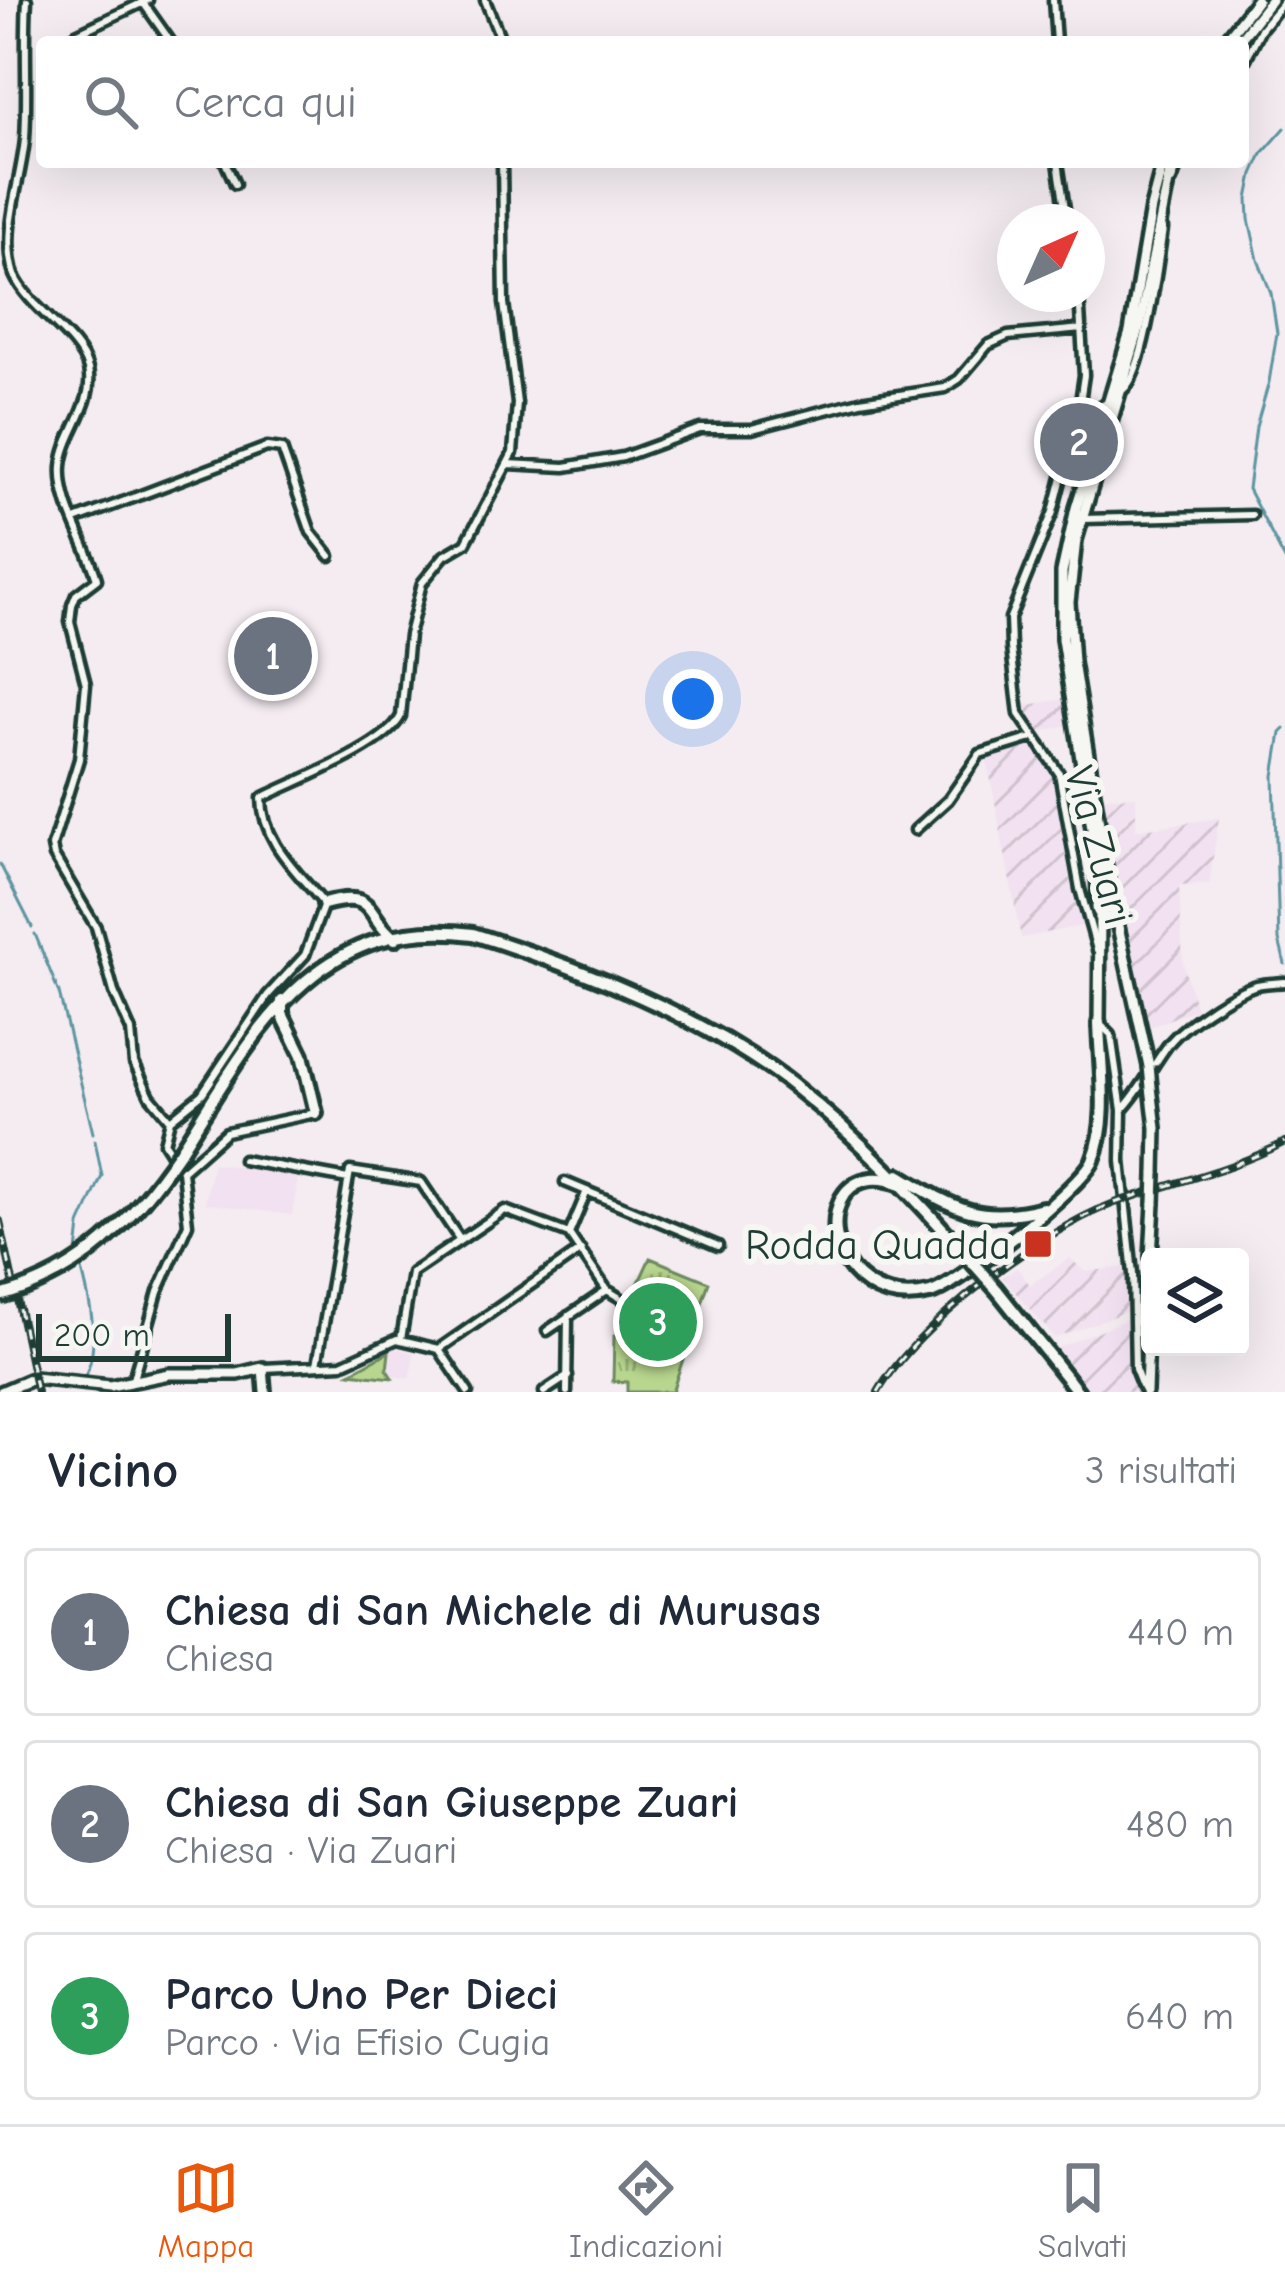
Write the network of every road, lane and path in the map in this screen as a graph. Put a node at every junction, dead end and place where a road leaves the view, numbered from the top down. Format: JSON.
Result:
{"nodes":[{"id":1,"x":27,"y":0,"type":"edge"},
{"id":2,"x":485,"y":0,"type":"edge"},
{"id":3,"x":1053,"y":0,"type":"edge"},
{"id":4,"x":1257,"y":0,"type":"edge"},
{"id":5,"x":1271,"y":0,"type":"edge"},
{"id":6,"x":1285,"y":0,"type":"edge"},
{"id":7,"x":144,"y":1,"type":"edge"},
{"id":8,"x":76,"y":36,"type":"edge"},
{"id":9,"x":167,"y":36,"type":"edge"},
{"id":10,"x":500,"y":36,"type":"edge"},
{"id":11,"x":1056,"y":36,"type":"edge"},
{"id":12,"x":1229,"y":36,"type":"edge"},
{"id":13,"x":1243,"y":36,"type":"edge"},
{"id":14,"x":1249,"y":52,"type":"edge"},
{"id":15,"x":228,"y":168,"type":"edge"},
{"id":16,"x":502,"y":168,"type":"edge"},
{"id":17,"x":1059,"y":168,"type":"edge"},
{"id":18,"x":1168,"y":168,"type":"edge"},
{"id":19,"x":1170,"y":168,"type":"edge"},
{"id":20,"x":235,"y":184,"type":"dead end"},
{"id":21,"x":1064,"y":204,"type":"edge"},
{"id":22,"x":1081,"y":312,"type":"edge"},
{"id":23,"x":1082,"y":329,"type":"junction"},
{"id":24,"x":1110,"y":402,"type":"junction"},
{"id":25,"x":1078,"y":415,"type":"junction"},
{"id":26,"x":508,"y":464,"type":"junction"},
{"id":27,"x":1053,"y":512,"type":"junction"},
{"id":28,"x":1252,"y":515,"type":"dead end"},
{"id":29,"x":1078,"y":518,"type":"junction"},
{"id":30,"x":75,"y":520,"type":"junction"},
{"id":31,"x":330,"y":556,"type":"dead end"},
{"id":32,"x":1032,"y":738,"type":"junction"},
{"id":33,"x":915,"y":830,"type":"dead end"},
{"id":34,"x":1111,"y":898,"type":"junction"},
{"id":35,"x":1097,"y":902,"type":"junction"},
{"id":36,"x":324,"y":904,"type":"junction"},
{"id":37,"x":1115,"y":913,"type":"junction"},
{"id":38,"x":1100,"y":915,"type":"junction"},
{"id":39,"x":380,"y":921,"type":"junction"},
{"id":40,"x":395,"y":939,"type":"junction"},
{"id":41,"x":375,"y":944,"type":"junction"},
{"id":42,"x":1097,"y":950,"type":"junction"},
{"id":43,"x":1285,"y":982,"type":"edge"},
{"id":44,"x":282,"y":1001,"type":"junction"},
{"id":45,"x":1099,"y":1023,"type":"junction"},
{"id":46,"x":262,"y":1026,"type":"junction"},
{"id":47,"x":286,"y":1027,"type":"junction"},
{"id":48,"x":1121,"y":1110,"type":"junction"},
{"id":49,"x":316,"y":1113,"type":"joint"},
{"id":50,"x":170,"y":1120,"type":"junction"},
{"id":51,"x":243,"y":1160,"type":"dead end"},
{"id":52,"x":887,"y":1168,"type":"junction"},
{"id":53,"x":182,"y":1171,"type":"junction"},
{"id":54,"x":348,"y":1179,"type":"junction"},
{"id":55,"x":565,"y":1182,"type":"dead end"},
{"id":56,"x":904,"y":1185,"type":"junction"},
{"id":57,"x":586,"y":1191,"type":"junction"},
{"id":58,"x":1047,"y":1207,"type":"junction"},
{"id":59,"x":568,"y":1234,"type":"junction"},
{"id":60,"x":460,"y":1240,"type":"junction"},
{"id":61,"x":718,"y":1246,"type":"dead end"},
{"id":62,"x":1152,"y":1248,"type":"edge"},
{"id":63,"x":580,"y":1250,"type":"junction"},
{"id":64,"x":607,"y":1290,"type":"junction"},
{"id":65,"x":0,"y":1296,"type":"edge"},
{"id":66,"x":627,"y":1302,"type":"dead end"},
{"id":67,"x":568,"y":1316,"type":"junction"},
{"id":68,"x":547,"y":1331,"type":"dead end"},
{"id":69,"x":400,"y":1339,"type":"junction"},
{"id":70,"x":440,"y":1349,"type":"junction"},
{"id":71,"x":1147,"y":1356,"type":"edge"},
{"id":72,"x":316,"y":1365,"type":"junction"},
{"id":73,"x":263,"y":1368,"type":"junction"},
{"id":74,"x":568,"y":1376,"type":"junction"},
{"id":75,"x":132,"y":1384,"type":"junction"},
{"id":76,"x":1,"y":1392,"type":"edge"},
{"id":77,"x":265,"y":1392,"type":"edge"},
{"id":78,"x":468,"y":1392,"type":"edge"},
{"id":79,"x":544,"y":1392,"type":"edge"},
{"id":80,"x":568,"y":1392,"type":"edge"},
{"id":81,"x":1078,"y":1392,"type":"edge"},
{"id":82,"x":1145,"y":1392,"type":"edge"}],
"edges":[{"from":1,"to":30,"type":"street"},
{"from":2,"to":10,"type":"street"},
{"from":3,"to":11,"type":"street"},
{"from":4,"to":12,"type":"main road"},
{"from":5,"to":13,"type":"main road"},
{"from":6,"to":14,"type":"street"},
{"from":7,"to":8,"type":"street"},
{"from":7,"to":9,"type":"street"},
{"from":15,"to":20,"type":"street"},
{"from":16,"to":26,"type":"street"},
{"from":17,"to":21,"type":"street"},
{"from":18,"to":24,"type":"main road"},
{"from":19,"to":29,"type":"main road"},
{"from":22,"to":23,"type":"street","name":"Via Zuari"},
{"from":23,"to":25,"type":"street","name":"Via Zuari"},
{"from":23,"to":26,"type":"street"},
{"from":24,"to":25,"type":"street"},
{"from":24,"to":29,"type":"main road"},
{"from":25,"to":27,"type":"street","name":"Via Zuari"},
{"from":26,"to":36,"type":"street"},
{"from":27,"to":29,"type":"street"},
{"from":27,"to":32,"type":"street","name":"Via Zuari"},
{"from":28,"to":29,"type":"street"},
{"from":29,"to":34,"type":"main road"},
{"from":29,"to":35,"type":"main road"},
{"from":30,"to":31,"type":"street"},
{"from":30,"to":50,"type":"street"},
{"from":32,"to":33,"type":"street"},
{"from":32,"to":42,"type":"street","name":"Via Zuari"},
{"from":34,"to":35,"type":"main road"},
{"from":34,"to":37,"type":"main road"},
{"from":35,"to":38,"type":"main road"},
{"from":36,"to":39,"type":"main road"},
{"from":36,"to":50,"type":"street"},
{"from":37,"to":38,"type":"main road"},
{"from":37,"to":62,"type":"main road","bridge":true},
{"from":38,"to":42,"type":"main road"},
{"from":39,"to":40,"type":"main road"},
{"from":39,"to":41,"type":"main road"},
{"from":40,"to":41,"type":"main road"},
{"from":40,"to":52,"type":"main road"},
{"from":41,"to":44,"type":"main road"},
{"from":42,"to":45,"type":"main road"},
{"from":43,"to":48,"type":"street"},
{"from":44,"to":46,"type":"main road"},
{"from":44,"to":47,"type":"main road"},
{"from":45,"to":48,"type":"street"},
{"from":45,"to":58,"type":"main road"},
{"from":46,"to":47,"type":"main road"},
{"from":46,"to":65,"type":"main road","bridge":true},
{"from":47,"to":49,"type":"main road"},
{"from":48,"to":82,"type":"street"},
{"from":49,"to":53,"type":"street"},
{"from":50,"to":53,"type":"street"},
{"from":51,"to":54,"type":"street"},
{"from":52,"to":56,"type":"main road"},
{"from":52,"to":58,"type":"main road"},
{"from":53,"to":75,"type":"street"},
{"from":54,"to":60,"type":"street"},
{"from":54,"to":72,"type":"street"},
{"from":55,"to":57,"type":"street"},
{"from":56,"to":58,"type":"main road"},
{"from":56,"to":81,"type":"main road","bridge":true},
{"from":57,"to":59,"type":"street"},
{"from":57,"to":61,"type":"street"},
{"from":59,"to":60,"type":"street"},
{"from":59,"to":63,"type":"street"},
{"from":60,"to":69,"type":"street"},
{"from":63,"to":64,"type":"street"},
{"from":63,"to":70,"type":"street"},
{"from":64,"to":66,"type":"street"},
{"from":64,"to":67,"type":"street"},
{"from":67,"to":68,"type":"street"},
{"from":67,"to":74,"type":"street"},
{"from":69,"to":70,"type":"street"},
{"from":69,"to":72,"type":"street"},
{"from":70,"to":78,"type":"street"},
{"from":71,"to":82,"type":"main road"},
{"from":72,"to":73,"type":"street"},
{"from":73,"to":75,"type":"main road"},
{"from":73,"to":77,"type":"main road"},
{"from":74,"to":79,"type":"street"},
{"from":74,"to":80,"type":"street"},
{"from":75,"to":76,"type":"main road"}]}
